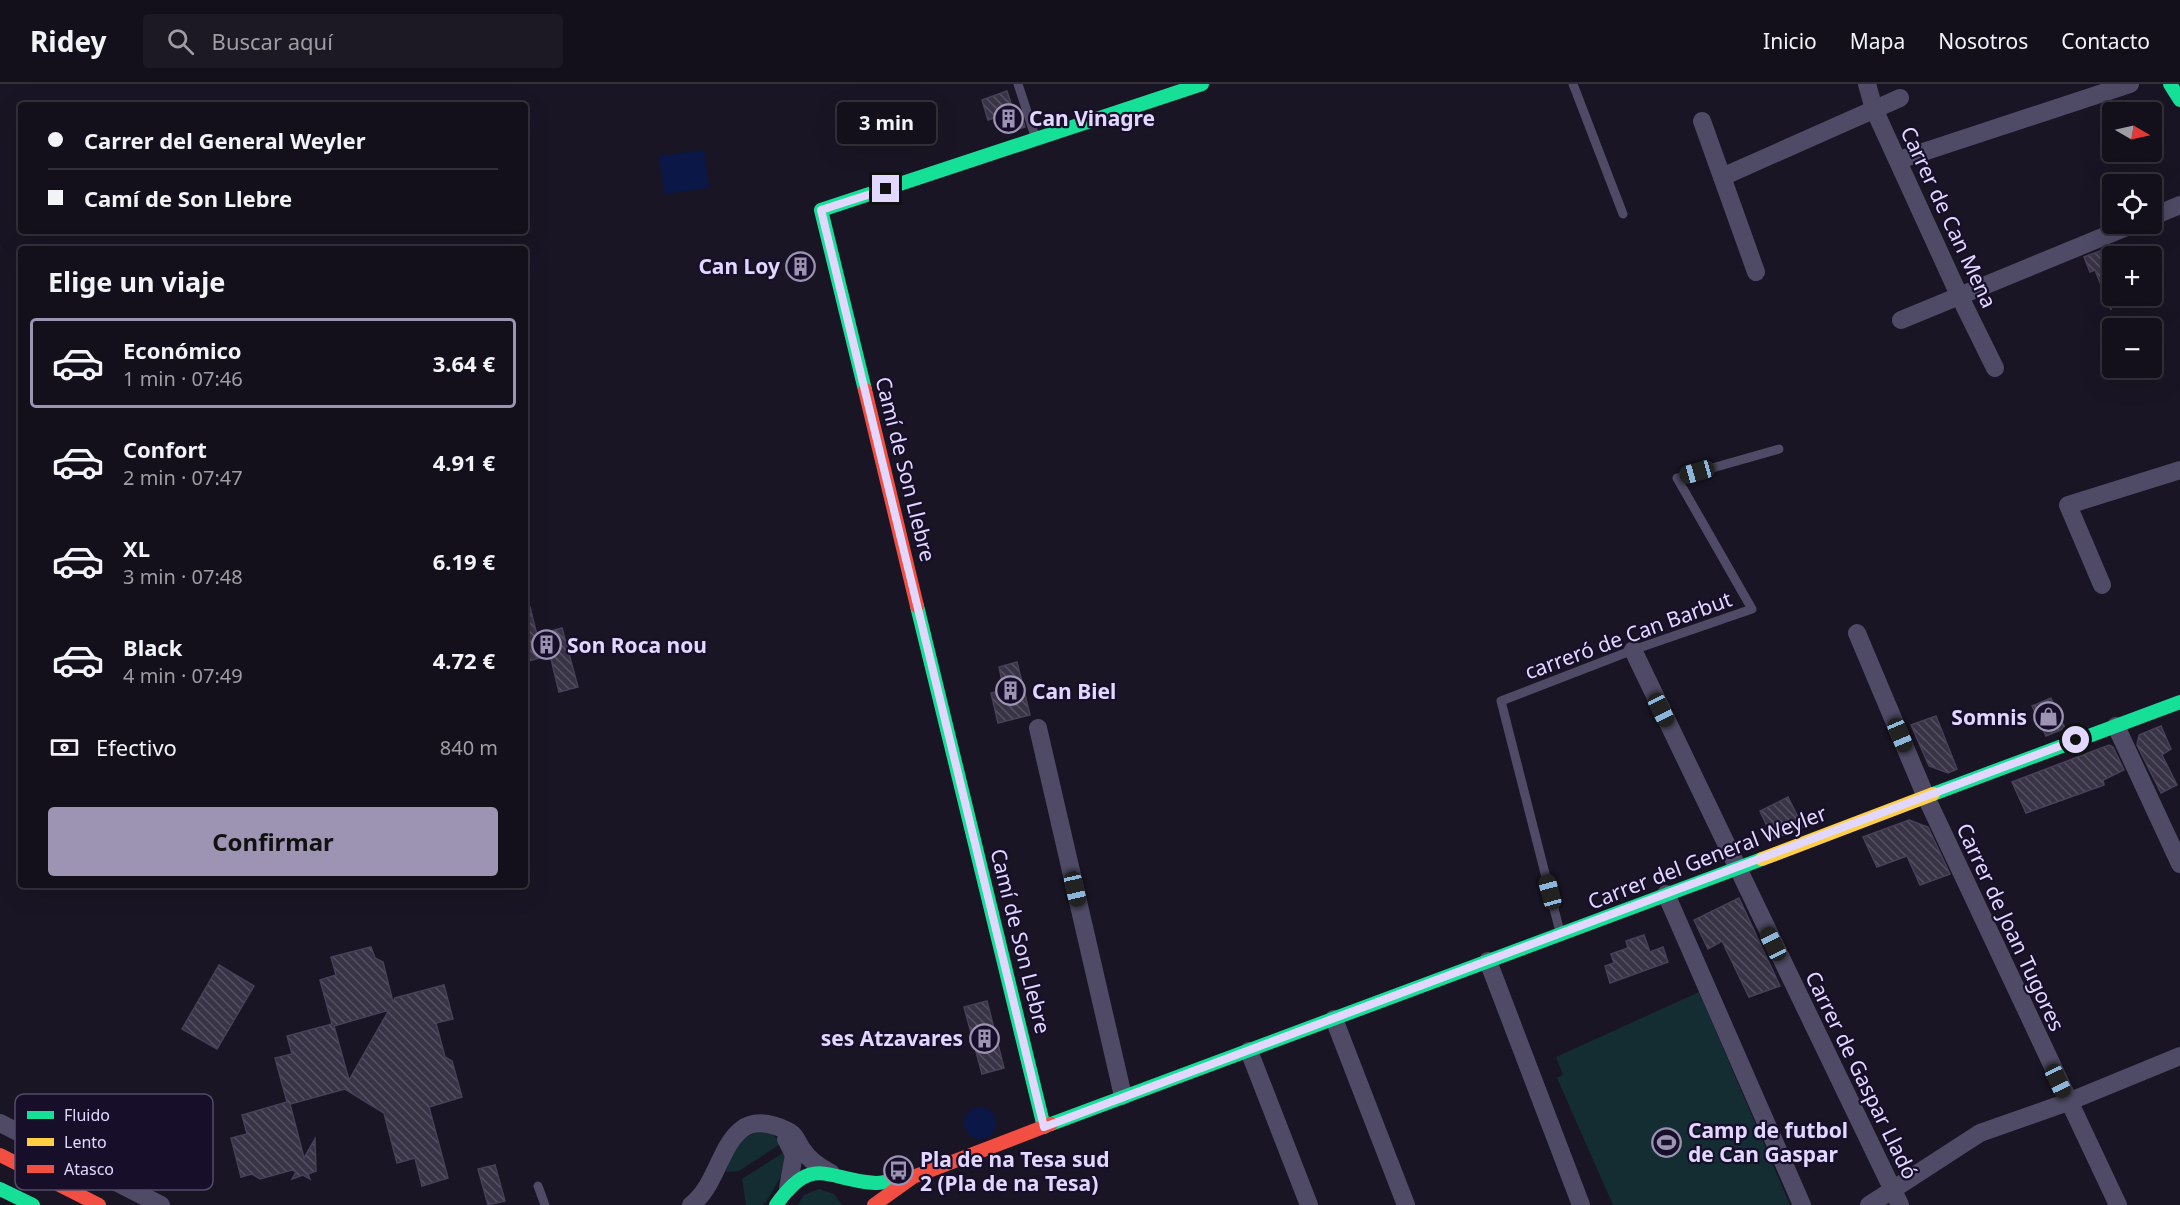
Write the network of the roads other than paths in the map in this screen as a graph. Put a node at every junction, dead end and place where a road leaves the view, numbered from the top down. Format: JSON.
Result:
{"nodes":[{"id":1,"x":1018,"y":84,"type":"edge"},
{"id":2,"x":1202,"y":84,"type":"edge"},
{"id":3,"x":1573,"y":84,"type":"edge"},
{"id":4,"x":1867,"y":84,"type":"edge"},
{"id":5,"x":2130,"y":84,"type":"edge"},
{"id":6,"x":2170,"y":84,"type":"edge"},
{"id":7,"x":1173,"y":88,"type":"edge"},
{"id":8,"x":1900,"y":98,"type":"dead end"},
{"id":9,"x":2180,"y":100,"type":"edge"},
{"id":10,"x":1874,"y":109,"type":"junction"},
{"id":11,"x":1701,"y":121,"type":"dead end"},
{"id":12,"x":1036,"y":139,"type":"junction"},
{"id":13,"x":1899,"y":160,"type":"junction"},
{"id":14,"x":1722,"y":177,"type":"junction"},
{"id":15,"x":2180,"y":205,"type":"edge"},
{"id":16,"x":2162,"y":212,"type":"edge"},
{"id":17,"x":1623,"y":214,"type":"dead end"},
{"id":18,"x":2109,"y":234,"type":"edge"},
{"id":19,"x":1756,"y":272,"type":"dead end"},
{"id":20,"x":1959,"y":295,"type":"junction"},
{"id":21,"x":1901,"y":320,"type":"dead end"},
{"id":22,"x":1995,"y":368,"type":"dead end"},
{"id":23,"x":1779,"y":449,"type":"dead end"},
{"id":24,"x":2180,"y":470,"type":"edge"},
{"id":25,"x":2102,"y":585,"type":"dead end"},
{"id":26,"x":1857,"y":633,"type":"dead end"},
{"id":27,"x":1633,"y":650,"type":"junction"},
{"id":28,"x":2180,"y":702,"type":"edge"},
{"id":29,"x":2116,"y":726,"type":"junction"},
{"id":30,"x":1038,"y":728,"type":"dead end"},
{"id":31,"x":1926,"y":797,"type":"junction"},
{"id":32,"x":2178,"y":854,"type":"edge"},
{"id":33,"x":1737,"y":868,"type":"junction"},
{"id":34,"x":1666,"y":894,"type":"junction"},
{"id":35,"x":1561,"y":934,"type":"junction"},
{"id":36,"x":1488,"y":961,"type":"junction"},
{"id":37,"x":1334,"y":1019,"type":"junction"},
{"id":38,"x":1249,"y":1051,"type":"junction"},
{"id":39,"x":2180,"y":1056,"type":"edge"},
{"id":40,"x":1123,"y":1096,"type":"junction"},
{"id":41,"x":2068,"y":1101,"type":"junction"},
{"id":42,"x":0,"y":1124,"type":"edge"},
{"id":43,"x":1044,"y":1127,"type":"junction"},
{"id":44,"x":777,"y":1128,"type":"junction"},
{"id":45,"x":15,"y":1132,"type":"edge"},
{"id":46,"x":0,"y":1155,"type":"edge"},
{"id":47,"x":15,"y":1163,"type":"edge"},
{"id":48,"x":833,"y":1174,"type":"junction"},
{"id":49,"x":913,"y":1177,"type":"junction"},
{"id":50,"x":538,"y":1186,"type":"dead end"},
{"id":51,"x":1892,"y":1188,"type":"junction"},
{"id":52,"x":0,"y":1189,"type":"edge"},
{"id":53,"x":69,"y":1190,"type":"edge"},
{"id":54,"x":131,"y":1190,"type":"edge"},
{"id":55,"x":782,"y":1199,"type":"edge"},
{"id":56,"x":863,"y":1202,"type":"edge"},
{"id":57,"x":33,"y":1205,"type":"edge"},
{"id":58,"x":99,"y":1205,"type":"edge"},
{"id":59,"x":161,"y":1205,"type":"edge"},
{"id":60,"x":545,"y":1205,"type":"edge"},
{"id":61,"x":692,"y":1205,"type":"edge"},
{"id":62,"x":1309,"y":1205,"type":"edge"},
{"id":63,"x":1406,"y":1205,"type":"edge"},
{"id":64,"x":1581,"y":1205,"type":"edge"},
{"id":65,"x":1802,"y":1205,"type":"edge"},
{"id":66,"x":1869,"y":1205,"type":"edge"},
{"id":67,"x":1900,"y":1205,"type":"edge"},
{"id":68,"x":2118,"y":1205,"type":"edge"}],
"edges":[{"from":1,"to":12,"type":"lane"},
{"from":2,"to":7,"type":"main road","name":"Camí de Son Llebre"},
{"from":3,"to":17,"type":"lane"},
{"from":4,"to":10,"type":"street","name":"Carrer de Can Mena"},
{"from":5,"to":13,"type":"street"},
{"from":6,"to":9,"type":"main road"},
{"from":7,"to":12,"type":"main road","name":"Camí de Son Llebre"},
{"from":8,"to":10,"type":"street"},
{"from":10,"to":13,"type":"street","name":"Carrer de Can Mena"},
{"from":10,"to":14,"type":"street"},
{"from":11,"to":14,"type":"street"},
{"from":12,"to":43,"type":"main road","name":"Camí de Son Llebre"},
{"from":13,"to":20,"type":"street","name":"Carrer de Can Mena"},
{"from":14,"to":19,"type":"street"},
{"from":15,"to":16,"type":"street"},
{"from":18,"to":20,"type":"street"},
{"from":20,"to":21,"type":"street"},
{"from":20,"to":22,"type":"street","name":"Carrer de Can Mena"},
{"from":23,"to":27,"type":"lane","name":"carreró de Can Barbut"},
{"from":24,"to":25,"type":"street"},
{"from":26,"to":31,"type":"street","name":"Carrer de Joan Tugores"},
{"from":27,"to":33,"type":"street","name":"Carrer de Gaspar Lladó"},
{"from":27,"to":35,"type":"lane","name":"carreró de Can Barbut"},
{"from":28,"to":29,"type":"main road","name":"Carrer del General Weyler"},
{"from":29,"to":31,"type":"main road","name":"Carrer del General Weyler"},
{"from":29,"to":32,"type":"street"},
{"from":30,"to":40,"type":"street"},
{"from":31,"to":33,"type":"main road","name":"Carrer del General Weyler"},
{"from":31,"to":41,"type":"street","name":"Carrer de Joan Tugores"},
{"from":33,"to":34,"type":"main road","name":"Carrer del General Weyler"},
{"from":33,"to":51,"type":"street","name":"Carrer de Gaspar Lladó"},
{"from":34,"to":35,"type":"main road","name":"Carrer del General Weyler"},
{"from":34,"to":65,"type":"street"},
{"from":35,"to":36,"type":"main road","name":"Carrer del General Weyler"},
{"from":36,"to":37,"type":"main road","name":"Carrer del General Weyler"},
{"from":36,"to":64,"type":"street"},
{"from":37,"to":38,"type":"main road","name":"Carrer del General Weyler"},
{"from":37,"to":63,"type":"street"},
{"from":38,"to":40,"type":"main road","name":"Carrer del General Weyler"},
{"from":38,"to":62,"type":"street"},
{"from":39,"to":41,"type":"street"},
{"from":40,"to":43,"type":"main road","name":"Carrer del General Weyler"},
{"from":41,"to":51,"type":"street"},
{"from":41,"to":68,"type":"street","name":"Carrer de Joan Tugores"},
{"from":42,"to":45,"type":"street"},
{"from":43,"to":49,"type":"main road","name":"Carrer del General Weyler"},
{"from":44,"to":48,"type":"street"},
{"from":44,"to":55,"type":"street"},
{"from":44,"to":61,"type":"street"},
{"from":46,"to":47,"type":"main road"},
{"from":48,"to":49,"type":"main road"},
{"from":48,"to":55,"type":"main road"},
{"from":48,"to":56,"type":"main road"},
{"from":49,"to":56,"type":"main road"},
{"from":50,"to":60,"type":"lane"},
{"from":51,"to":66,"type":"street"},
{"from":51,"to":67,"type":"street","name":"Carrer de Gaspar Lladó"},
{"from":52,"to":57,"type":"main road"},
{"from":53,"to":58,"type":"main road"},
{"from":54,"to":59,"type":"street"}]}
